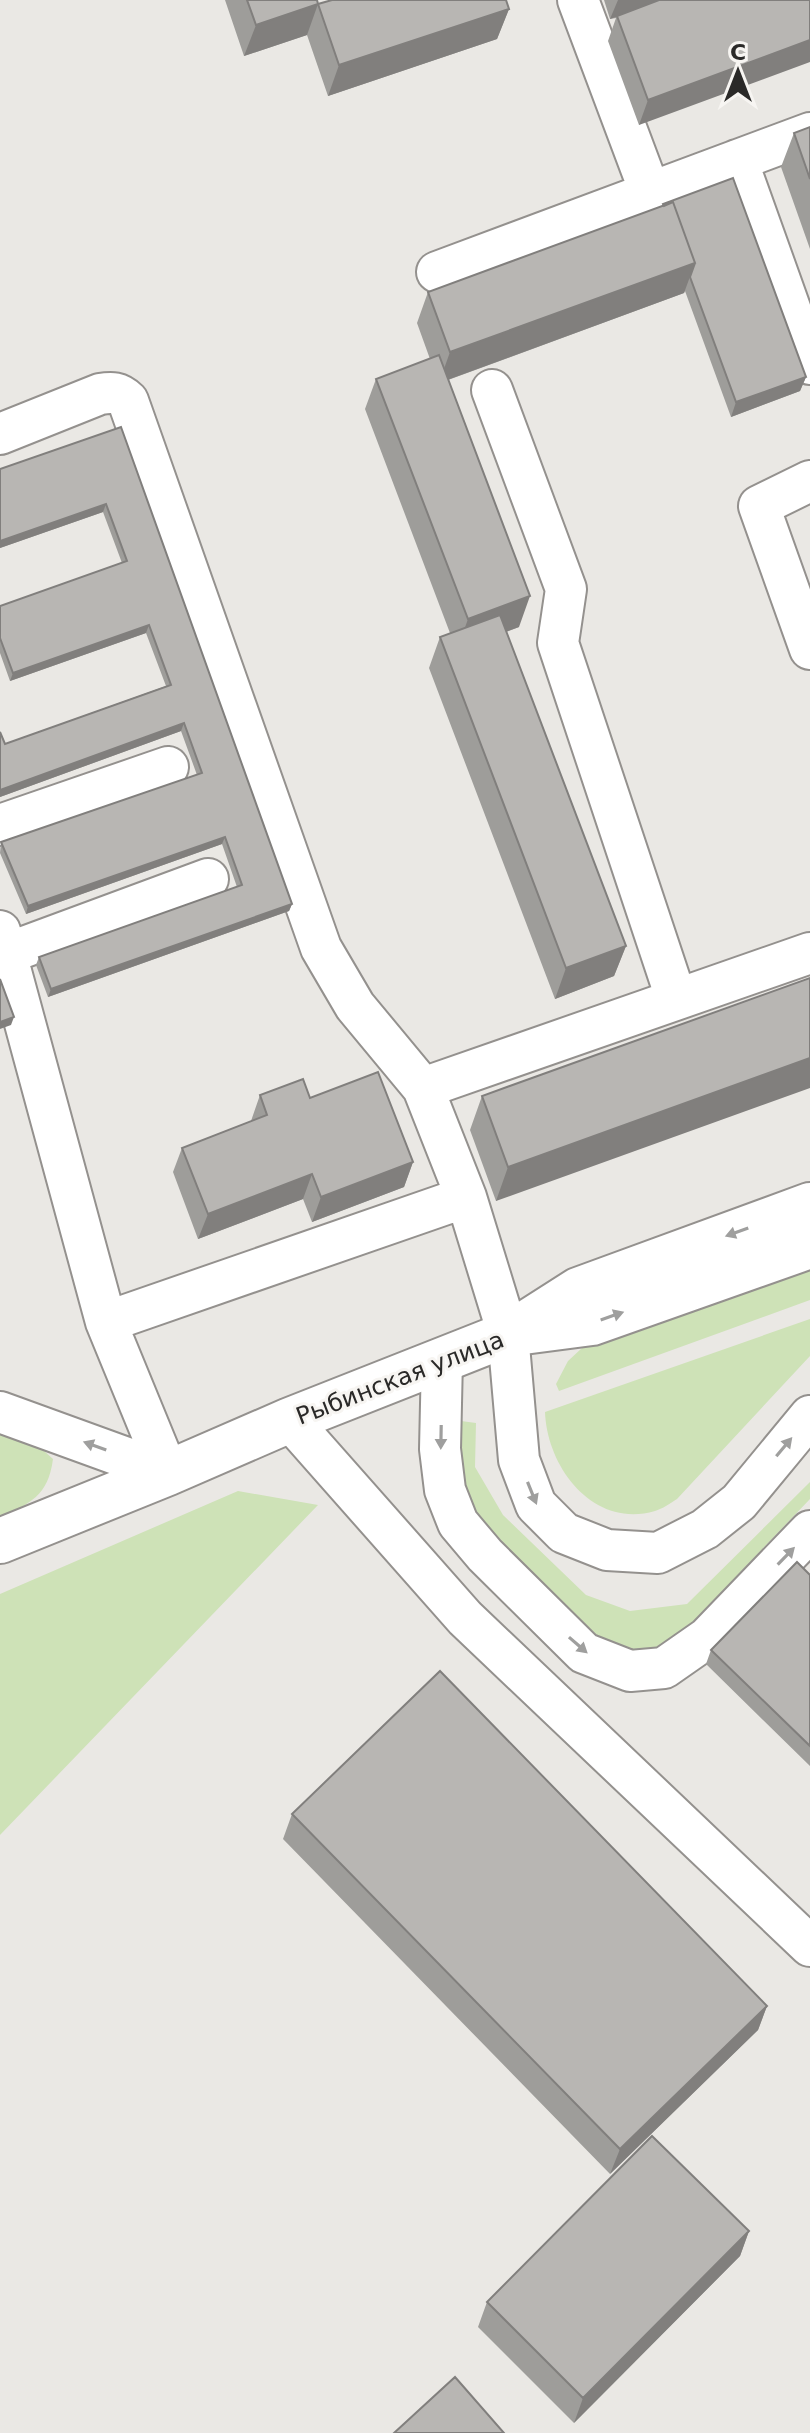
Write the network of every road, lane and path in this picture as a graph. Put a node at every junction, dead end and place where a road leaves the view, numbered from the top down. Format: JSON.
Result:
{"nodes":[{"id":1,"x":578,"y":0,"type":"edge"},
{"id":2,"x":810,"y":133,"type":"edge"},
{"id":3,"x":737,"y":160,"type":"junction"},
{"id":4,"x":650,"y":192,"type":"junction"},
{"id":5,"x":437,"y":272,"type":"dead end"},
{"id":6,"x":810,"y":364,"type":"edge"},
{"id":7,"x":492,"y":390,"type":"dead end"},
{"id":8,"x":0,"y":434,"type":"edge"},
{"id":9,"x":810,"y":481,"type":"edge"},
{"id":10,"x":810,"y":649,"type":"edge"},
{"id":11,"x":168,"y":767,"type":"dead end"},
{"id":12,"x":0,"y":825,"type":"edge"},
{"id":13,"x":208,"y":879,"type":"dead end"},
{"id":14,"x":4,"y":942,"type":"edge"},
{"id":15,"x":810,"y":953,"type":"edge"},
{"id":16,"x":676,"y":998,"type":"junction"},
{"id":17,"x":423,"y":1088,"type":"junction"},
{"id":18,"x":466,"y":1197,"type":"junction"},
{"id":19,"x":810,"y":1205,"type":"edge"},
{"id":20,"x":810,"y":1246,"type":"edge"},
{"id":21,"x":106,"y":1322,"type":"junction"},
{"id":22,"x":508,"y":1334,"type":"junction"},
{"id":23,"x":442,"y":1359,"type":"junction"},
{"id":24,"x":0,"y":1412,"type":"edge"},
{"id":25,"x":810,"y":1416,"type":"edge"},
{"id":26,"x":290,"y":1420,"type":"junction"},
{"id":27,"x":168,"y":1473,"type":"junction"},
{"id":28,"x":810,"y":1531,"type":"edge"},
{"id":29,"x":0,"y":1541,"type":"edge"},
{"id":30,"x":810,"y":1946,"type":"edge"}],
"edges":[{"from":1,"to":4,"type":"lane"},
{"from":2,"to":3,"type":"lane"},
{"from":3,"to":4,"type":"lane"},
{"from":3,"to":6,"type":"lane"},
{"from":4,"to":5,"type":"lane"},
{"from":7,"to":16,"type":"lane"},
{"from":8,"to":17,"type":"lane"},
{"from":9,"to":10,"type":"lane"},
{"from":11,"to":12,"type":"lane"},
{"from":13,"to":14,"type":"lane"},
{"from":14,"to":21,"type":"lane"},
{"from":15,"to":16,"type":"lane"},
{"from":16,"to":17,"type":"lane"},
{"from":17,"to":18,"type":"lane"},
{"from":18,"to":21,"type":"lane"},
{"from":18,"to":22,"type":"lane"},
{"from":19,"to":22,"type":"main road","one_way":true},
{"from":22,"to":20,"type":"main road","name":"Рыбинская улица","one_way":true},
{"from":21,"to":27,"type":"lane"},
{"from":22,"to":23,"type":"main road","name":"Рыбинская улица"},
{"from":22,"to":25,"type":"lane","one_way":true},
{"from":23,"to":26,"type":"main road","name":"Рыбинская улица"},
{"from":23,"to":28,"type":"lane","one_way":true},
{"from":27,"to":24,"type":"lane","one_way":true},
{"from":26,"to":27,"type":"main road","name":"Рыбинская улица"},
{"from":26,"to":30,"type":"lane"},
{"from":27,"to":29,"type":"main road","name":"Рыбинская улица"}]}
